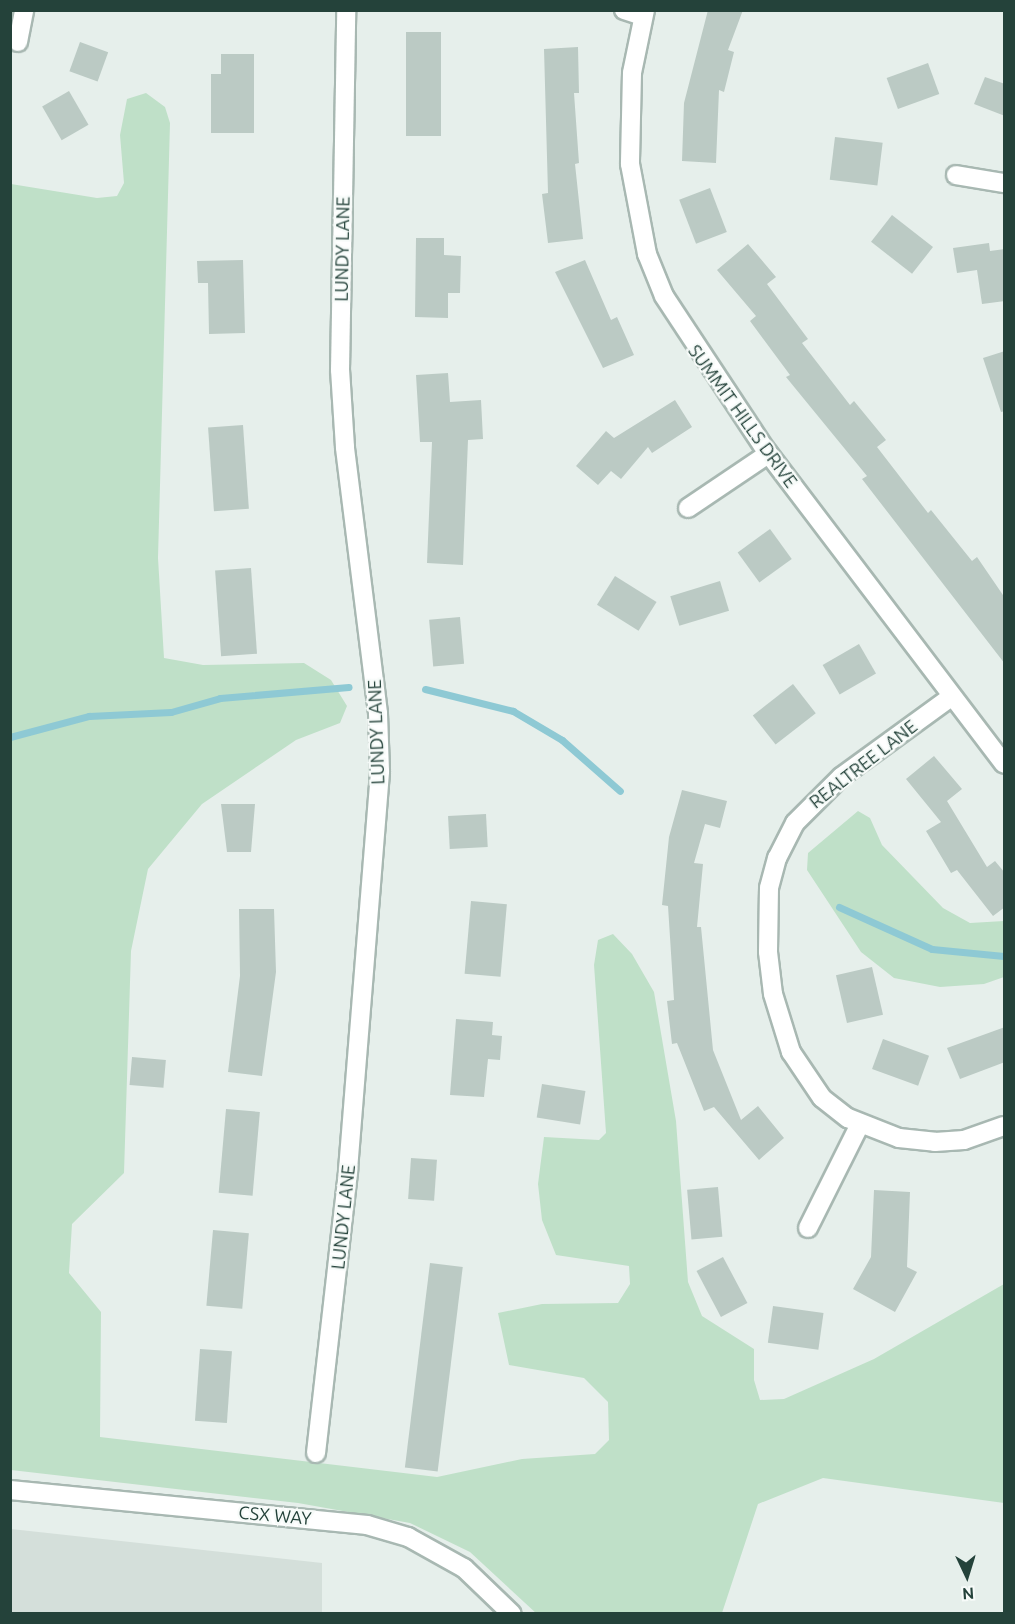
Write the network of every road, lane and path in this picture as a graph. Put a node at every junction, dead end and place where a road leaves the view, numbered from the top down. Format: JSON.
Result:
{"nodes":[{"id":1,"x":24,"y":10,"type":"edge"},
{"id":2,"x":346,"y":10,"type":"edge"},
{"id":3,"x":624,"y":10,"type":"edge"},
{"id":4,"x":644,"y":13,"type":"edge"},
{"id":5,"x":18,"y":42,"type":"dead end"},
{"id":6,"x":956,"y":175,"type":"dead end"},
{"id":7,"x":1005,"y":183,"type":"edge"},
{"id":8,"x":768,"y":454,"type":"junction"},
{"id":9,"x":688,"y":508,"type":"dead end"},
{"id":10,"x":951,"y":697,"type":"junction"},
{"id":11,"x":1005,"y":764,"type":"edge"},
{"id":12,"x":860,"y":1124,"type":"junction"},
{"id":13,"x":1005,"y":1126,"type":"edge"},
{"id":14,"x":808,"y":1228,"type":"dead end"},
{"id":15,"x":316,"y":1453,"type":"dead end"},
{"id":16,"x":10,"y":1490,"type":"edge"},
{"id":17,"x":512,"y":1614,"type":"edge"}],
"edges":[{"from":1,"to":5,"type":"street"},
{"from":2,"to":15,"type":"street","name":"LUNDY LANE"},
{"from":3,"to":4,"type":"street"},
{"from":4,"to":8,"type":"street","name":"SUMMIT HILLS DRIVE"},
{"from":6,"to":7,"type":"street"},
{"from":8,"to":9,"type":"street"},
{"from":8,"to":10,"type":"street","name":"SUMMIT HILLS DRIVE"},
{"from":10,"to":11,"type":"street","name":"SUMMIT HILLS DRIVE"},
{"from":10,"to":12,"type":"street","name":"REALTREE LANE"},
{"from":12,"to":13,"type":"street","name":"REALTREE LANE"},
{"from":12,"to":14,"type":"street"},
{"from":16,"to":17,"type":"street","name":"CSX WAY"}]}
